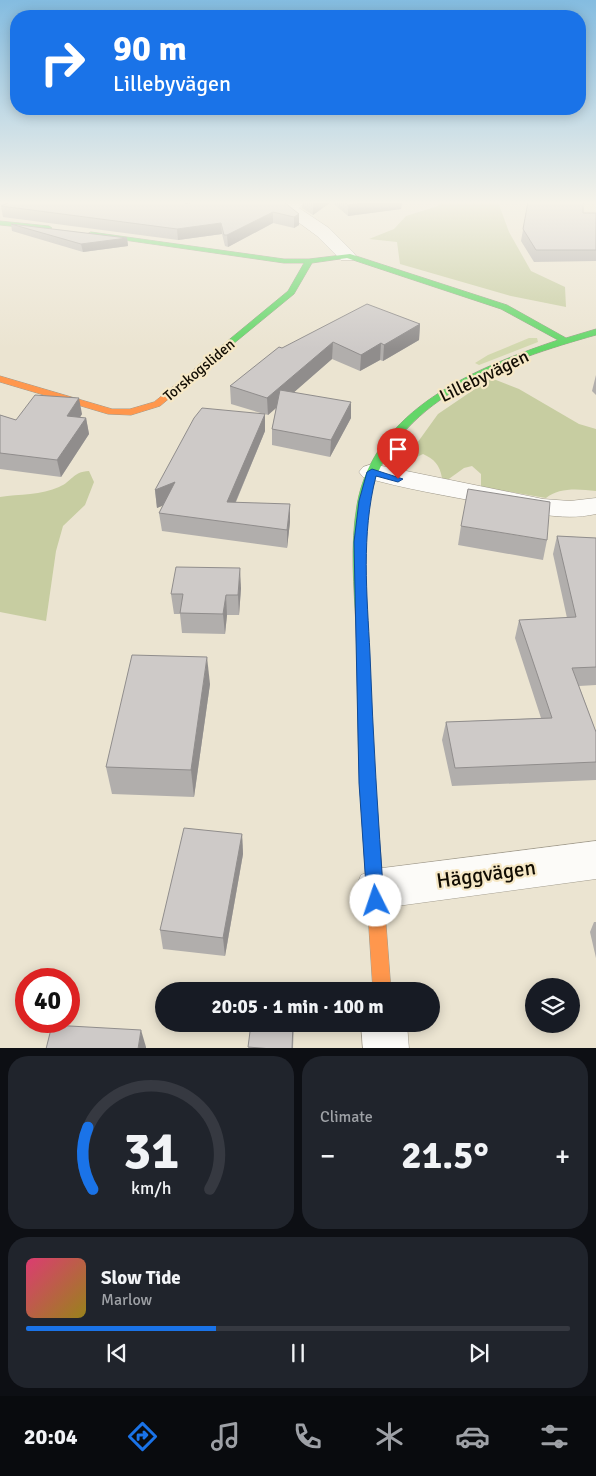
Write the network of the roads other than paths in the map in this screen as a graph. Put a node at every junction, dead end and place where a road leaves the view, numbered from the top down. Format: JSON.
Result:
{"nodes":[{"id":1,"x":202,"y":251,"type":"edge"},
{"id":2,"x":342,"y":251,"type":"edge"},
{"id":3,"x":347,"y":256,"type":"junction"},
{"id":4,"x":309,"y":261,"type":"junction"},
{"id":5,"x":596,"y":332,"type":"edge"},
{"id":6,"x":563,"y":340,"type":"junction"},
{"id":7,"x":0,"y":379,"type":"edge"},
{"id":8,"x":372,"y":472,"type":"junction"},
{"id":9,"x":596,"y":506,"type":"edge"},
{"id":10,"x":596,"y":860,"type":"edge"},
{"id":11,"x":375,"y":889,"type":"junction"},
{"id":12,"x":381,"y":982,"type":"edge"},
{"id":13,"x":385,"y":1032,"type":"edge"},
{"id":14,"x":386,"y":1048,"type":"edge"}],
"edges":[{"from":1,"to":4,"type":"street"},
{"from":2,"to":3,"type":"street"},
{"from":3,"to":4,"type":"street"},
{"from":3,"to":6,"type":"street"},
{"from":4,"to":7,"type":"street","name":"Torskogsliden"},
{"from":5,"to":6,"type":"street","name":"Lillebyvägen"},
{"from":6,"to":8,"type":"street","name":"Lillebyvägen"},
{"from":8,"to":9,"type":"street"},
{"from":8,"to":11,"type":"street","name":"Lillebyvägen"},
{"from":10,"to":11,"type":"street","name":"Häggvägen"},
{"from":11,"to":12,"type":"street","name":"Lillebyvägen"},
{"from":13,"to":14,"type":"street"}]}
